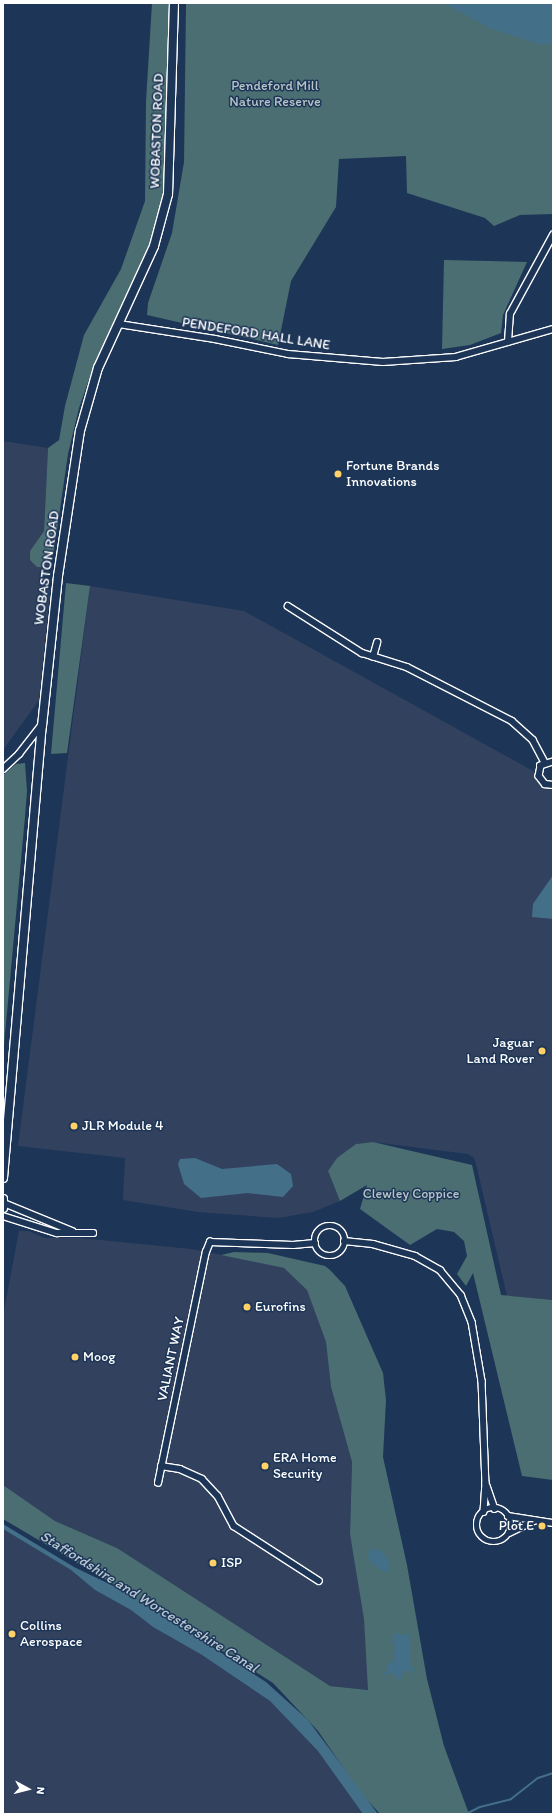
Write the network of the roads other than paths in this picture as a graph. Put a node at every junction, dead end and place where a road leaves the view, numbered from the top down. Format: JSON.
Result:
{"nodes":[{"id":1,"x":174,"y":3,"type":"edge"},
{"id":2,"x":553,"y":235,"type":"edge"},
{"id":3,"x":119,"y":324,"type":"junction"},
{"id":4,"x":553,"y":329,"type":"edge"},
{"id":5,"x":508,"y":342,"type":"junction"},
{"id":6,"x":288,"y":606,"type":"dead end"},
{"id":7,"x":377,"y":643,"type":"dead end"},
{"id":8,"x":373,"y":657,"type":"junction"},
{"id":9,"x":42,"y":726,"type":"junction"},
{"id":10,"x":553,"y":762,"type":"edge"},
{"id":11,"x":545,"y":763,"type":"junction"},
{"id":12,"x":3,"y":769,"type":"edge"},
{"id":13,"x":553,"y":785,"type":"edge"},
{"id":14,"x":5,"y":1155,"type":"edge"},
{"id":15,"x":3,"y":1178,"type":"edge"},
{"id":16,"x":3,"y":1203,"type":"edge"},
{"id":17,"x":3,"y":1216,"type":"edge"},
{"id":18,"x":75,"y":1233,"type":"junction"},
{"id":19,"x":93,"y":1233,"type":"dead end"},
{"id":20,"x":344,"y":1242,"type":"junction"},
{"id":21,"x":315,"y":1243,"type":"junction"},
{"id":22,"x":161,"y":1466,"type":"junction"},
{"id":23,"x":158,"y":1483,"type":"dead end"},
{"id":24,"x":486,"y":1483,"type":"junction"},
{"id":25,"x":495,"y":1508,"type":"junction"},
{"id":26,"x":484,"y":1512,"type":"junction"},
{"id":27,"x":508,"y":1516,"type":"junction"},
{"id":28,"x":534,"y":1521,"type":"junction"},
{"id":29,"x":553,"y":1523,"type":"edge"},
{"id":30,"x":509,"y":1532,"type":"junction"},
{"id":31,"x":319,"y":1581,"type":"dead end"}],
"edges":[{"from":1,"to":3,"type":"street","name":"WOBASTON ROAD"},
{"from":2,"to":5,"type":"street"},
{"from":3,"to":5,"type":"street","name":"PENDEFORD HALL LANE"},
{"from":3,"to":9,"type":"street","name":"WOBASTON ROAD"},
{"from":4,"to":5,"type":"street","name":"PENDEFORD HALL LANE"},
{"from":6,"to":8,"type":"street"},
{"from":7,"to":8,"type":"street"},
{"from":8,"to":11,"type":"street"},
{"from":9,"to":12,"type":"street"},
{"from":9,"to":14,"type":"street","name":"WOBASTON ROAD"},
{"from":10,"to":11,"type":"street"},
{"from":11,"to":13,"type":"street"},
{"from":14,"to":15,"type":"street","name":"WOBASTON ROAD"},
{"from":16,"to":18,"type":"street"},
{"from":17,"to":18,"type":"street"},
{"from":18,"to":19,"type":"street"},
{"from":20,"to":21,"type":"street"},
{"from":20,"to":21,"type":"street"},
{"from":20,"to":24,"type":"street"},
{"from":21,"to":22,"type":"street","name":"VALIANT WAY"},
{"from":22,"to":23,"type":"street","name":"VALIANT WAY"},
{"from":22,"to":31,"type":"street"},
{"from":24,"to":25,"type":"street"},
{"from":24,"to":26,"type":"street"},
{"from":25,"to":26,"type":"street"},
{"from":25,"to":27,"type":"street"},
{"from":26,"to":30,"type":"street"},
{"from":27,"to":28,"type":"street"},
{"from":27,"to":30,"type":"street"},
{"from":28,"to":29,"type":"street"},
{"from":28,"to":30,"type":"street"}]}
